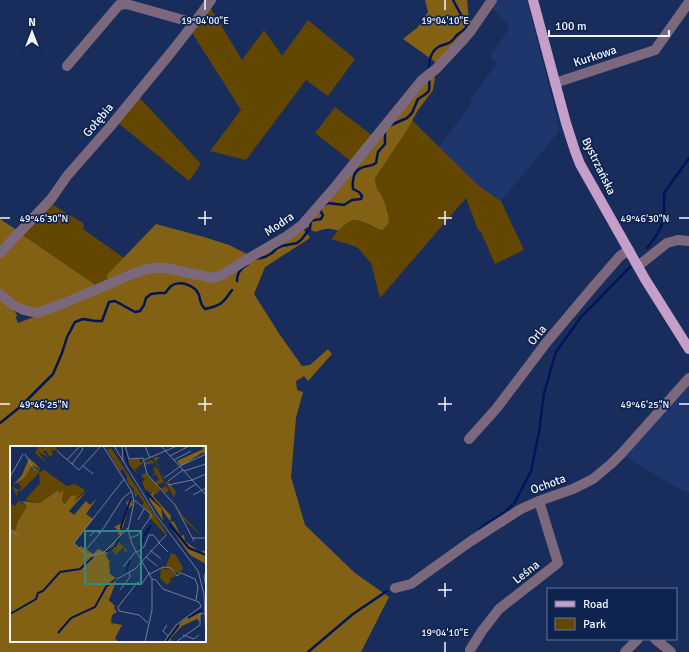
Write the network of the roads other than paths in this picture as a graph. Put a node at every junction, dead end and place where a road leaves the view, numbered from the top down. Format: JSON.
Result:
{"nodes":[{"id":1,"x":211,"y":0,"type":"edge"},
{"id":2,"x":492,"y":0,"type":"edge"},
{"id":3,"x":533,"y":0,"type":"edge"},
{"id":4,"x":689,"y":2,"type":"edge"},
{"id":5,"x":194,"y":23,"type":"junction"},
{"id":6,"x":67,"y":66,"type":"dead end"},
{"id":7,"x":555,"y":83,"type":"junction"},
{"id":8,"x":689,"y":241,"type":"edge"},
{"id":9,"x":629,"y":250,"type":"junction"},
{"id":10,"x":0,"y":253,"type":"edge"},
{"id":11,"x":638,"y":266,"type":"junction"},
{"id":12,"x":0,"y":294,"type":"edge"},
{"id":13,"x":689,"y":348,"type":"edge"},
{"id":14,"x":689,"y":378,"type":"edge"},
{"id":15,"x":469,"y":439,"type":"dead end"},
{"id":16,"x":539,"y":501,"type":"junction"},
{"id":17,"x":395,"y":588,"type":"dead end"},
{"id":18,"x":637,"y":640,"type":"edge"},
{"id":19,"x":656,"y":640,"type":"edge"},
{"id":20,"x":470,"y":652,"type":"edge"},
{"id":21,"x":625,"y":652,"type":"edge"},
{"id":22,"x":671,"y":652,"type":"edge"}],
"edges":[{"from":1,"to":5,"type":"street","name":"Gołębia"},
{"from":2,"to":12,"type":"street","name":"Modra"},
{"from":3,"to":7,"type":"main road","name":"Bystrzańska"},
{"from":4,"to":7,"type":"street","name":"Kurkowa"},
{"from":5,"to":6,"type":"street"},
{"from":5,"to":10,"type":"street","name":"Gołębia"},
{"from":7,"to":9,"type":"main road","name":"Bystrzańska"},
{"from":8,"to":11,"type":"street"},
{"from":9,"to":11,"type":"main road","name":"Bystrzańska"},
{"from":9,"to":15,"type":"street","name":"Orla"},
{"from":11,"to":13,"type":"main road","name":"Bystrzańska"},
{"from":14,"to":16,"type":"street","name":"Ochota"},
{"from":16,"to":17,"type":"street","name":"Ochota"},
{"from":16,"to":20,"type":"street","name":"Leśna"},
{"from":18,"to":21,"type":"street"},
{"from":19,"to":22,"type":"street"}]}
